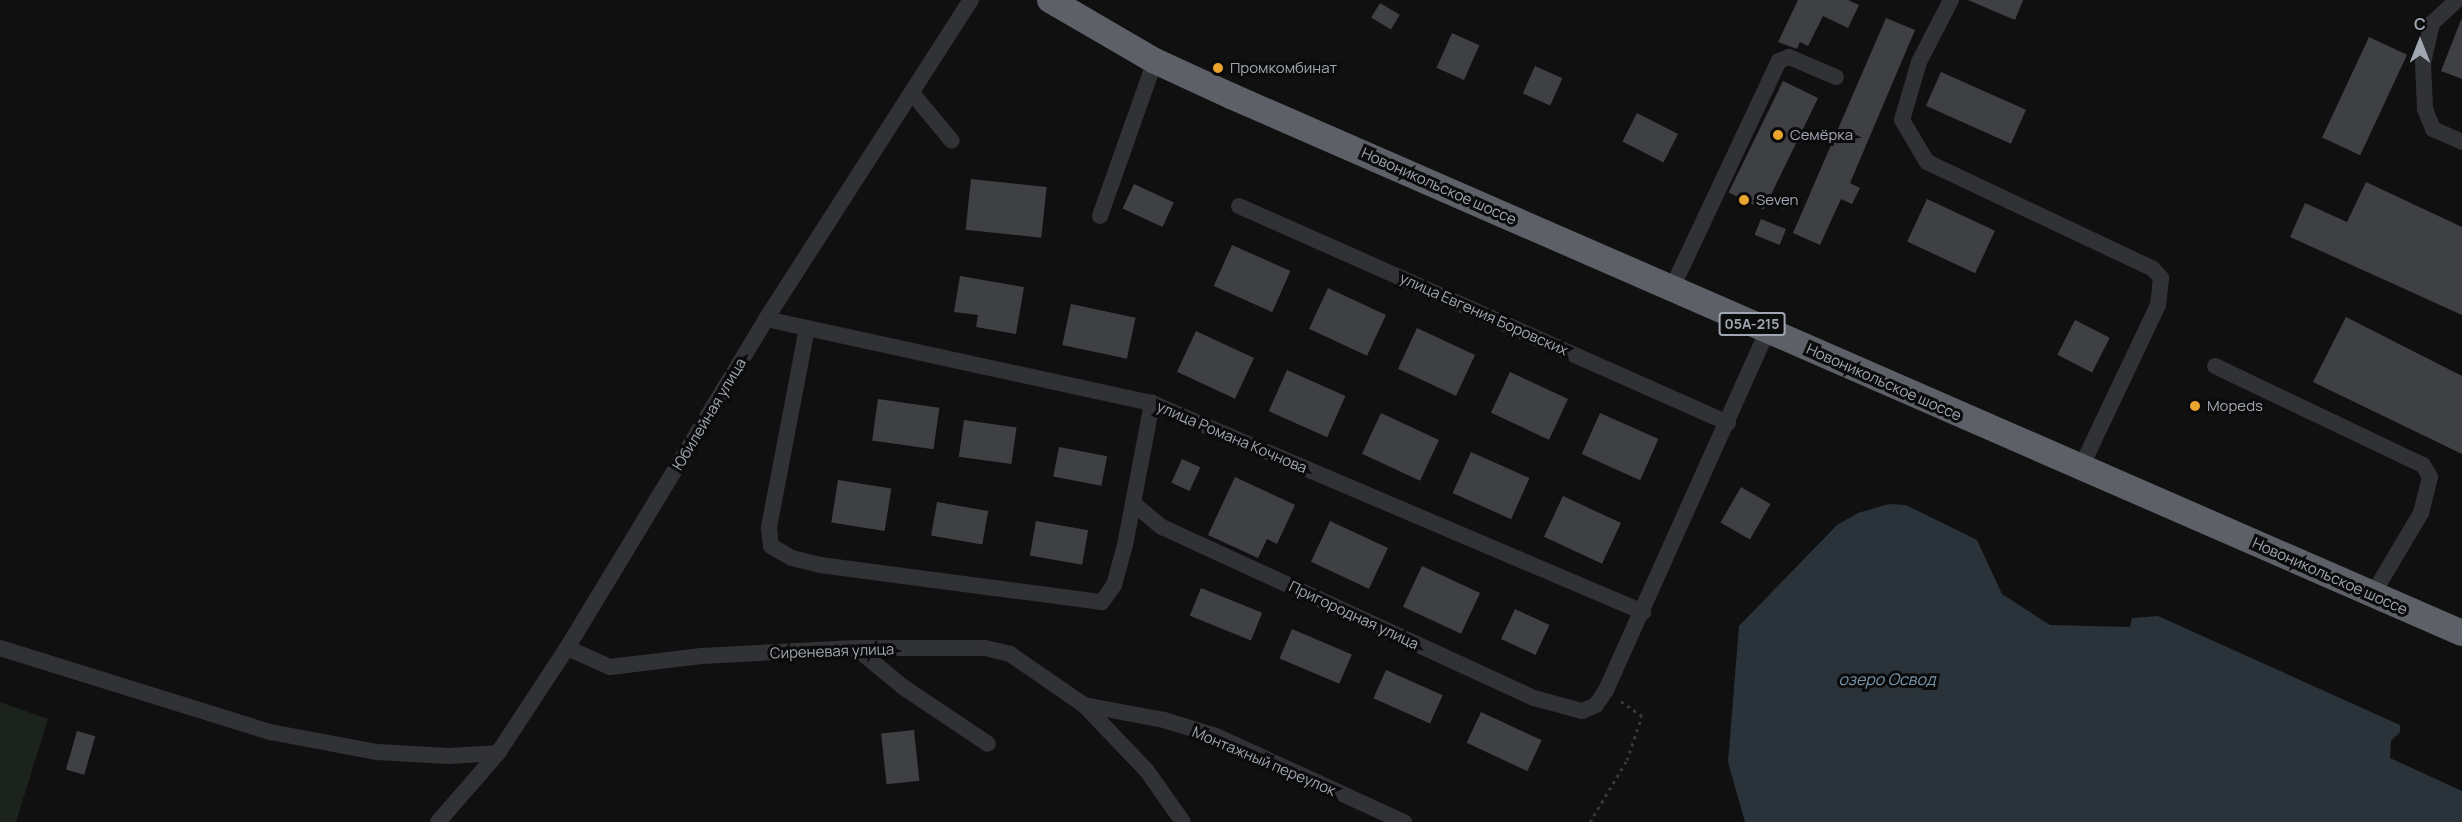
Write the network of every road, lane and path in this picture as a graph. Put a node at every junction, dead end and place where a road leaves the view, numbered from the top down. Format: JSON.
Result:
{"nodes":[{"id":1,"x":971,"y":0,"type":"edge"},
{"id":2,"x":1050,"y":0,"type":"edge"},
{"id":3,"x":1951,"y":0,"type":"edge"},
{"id":4,"x":2457,"y":0,"type":"edge"},
{"id":5,"x":1155,"y":61,"type":"junction"},
{"id":6,"x":1836,"y":77,"type":"dead end"},
{"id":7,"x":912,"y":93,"type":"junction"},
{"id":8,"x":952,"y":141,"type":"dead end"},
{"id":9,"x":2462,"y":142,"type":"edge"},
{"id":10,"x":1239,"y":206,"type":"dead end"},
{"id":11,"x":1100,"y":216,"type":"dead end"},
{"id":12,"x":1672,"y":288,"type":"junction"},
{"id":13,"x":766,"y":319,"type":"junction"},
{"id":14,"x":807,"y":328,"type":"junction"},
{"id":15,"x":1767,"y":331,"type":"junction"},
{"id":16,"x":2215,"y":366,"type":"dead end"},
{"id":17,"x":1152,"y":403,"type":"junction"},
{"id":18,"x":1728,"y":423,"type":"junction"},
{"id":19,"x":2081,"y":467,"type":"junction"},
{"id":20,"x":1133,"y":503,"type":"junction"},
{"id":21,"x":2373,"y":594,"type":"junction"},
{"id":22,"x":1643,"y":612,"type":"junction"},
{"id":23,"x":2462,"y":633,"type":"edge"},
{"id":24,"x":0,"y":648,"type":"edge"},
{"id":25,"x":567,"y":648,"type":"junction"},
{"id":26,"x":856,"y":648,"type":"junction"},
{"id":27,"x":1606,"y":690,"type":"junction"},
{"id":28,"x":1084,"y":705,"type":"junction"},
{"id":29,"x":988,"y":744,"type":"dead end"},
{"id":30,"x":498,"y":753,"type":"junction"},
{"id":31,"x":438,"y":822,"type":"edge"},
{"id":32,"x":1183,"y":822,"type":"edge"},
{"id":33,"x":1404,"y":822,"type":"edge"},
{"id":34,"x":1590,"y":822,"type":"edge"}],
"edges":[{"from":1,"to":7,"type":"street","name":"Юбилейная улица"},
{"from":2,"to":5,"type":"highway","name":"Новоникольское шоссе","number":"05А-215"},
{"from":3,"to":19,"type":"street"},
{"from":4,"to":9,"type":"street"},
{"from":5,"to":11,"type":"street"},
{"from":5,"to":12,"type":"highway","name":"Новоникольское шоссе","number":"05А-215"},
{"from":6,"to":12,"type":"street"},
{"from":7,"to":8,"type":"street"},
{"from":7,"to":13,"type":"street","name":"Юбилейная улица"},
{"from":10,"to":18,"type":"street","name":"улица Евгения Боровских"},
{"from":12,"to":15,"type":"highway","name":"Новоникольское шоссе","number":"05А-215"},
{"from":13,"to":14,"type":"street","name":"улица Романа Кочнова"},
{"from":13,"to":25,"type":"street","name":"Юбилейная улица"},
{"from":14,"to":17,"type":"street","name":"улица Романа Кочнова"},
{"from":14,"to":20,"type":"street"},
{"from":15,"to":18,"type":"street"},
{"from":15,"to":19,"type":"highway","name":"Новоникольское шоссе","number":"05А-215"},
{"from":16,"to":21,"type":"street"},
{"from":17,"to":20,"type":"street"},
{"from":17,"to":22,"type":"street","name":"улица Романа Кочнова"},
{"from":18,"to":22,"type":"street"},
{"from":19,"to":21,"type":"highway","name":"Новоникольское шоссе","number":"05А-215"},
{"from":20,"to":27,"type":"street","name":"Пригородная улица"},
{"from":21,"to":23,"type":"highway","name":"Новоникольское шоссе","number":"05А-215"},
{"from":22,"to":27,"type":"street"},
{"from":24,"to":30,"type":"street"},
{"from":25,"to":26,"type":"street","name":"Сиреневая улица"},
{"from":25,"to":30,"type":"street","name":"Юбилейная улица"},
{"from":26,"to":28,"type":"street","name":"Сиреневая улица"},
{"from":26,"to":29,"type":"street"},
{"from":27,"to":34,"type":"path"},
{"from":28,"to":32,"type":"street"},
{"from":28,"to":33,"type":"street","name":"Монтажный переулок"},
{"from":30,"to":31,"type":"street","name":"Юбилейная улица"}]}
